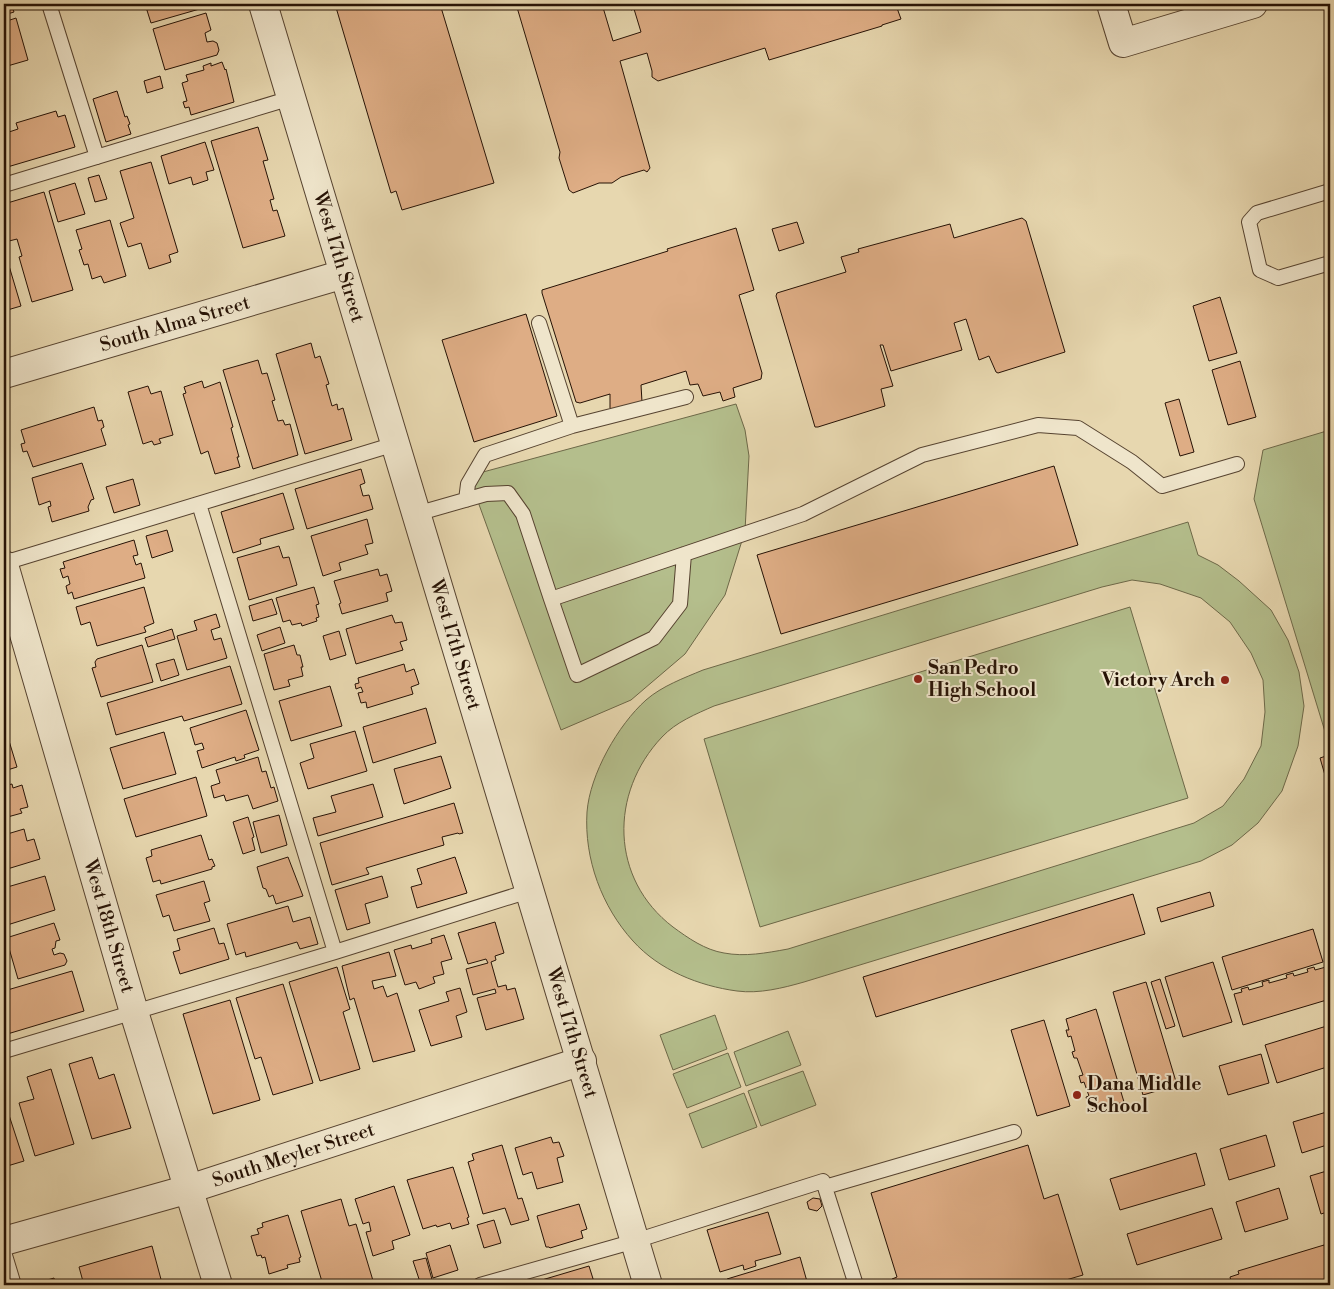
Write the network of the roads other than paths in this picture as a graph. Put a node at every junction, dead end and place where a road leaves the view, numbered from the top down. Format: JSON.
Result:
{"nodes":[{"id":1,"x":49,"y":4,"type":"edge"},
{"id":2,"x":263,"y":4,"type":"edge"},
{"id":3,"x":1111,"y":4,"type":"edge"},
{"id":4,"x":1254,"y":4,"type":"edge"},
{"id":5,"x":291,"y":98,"type":"junction"},
{"id":6,"x":97,"y":157,"type":"junction"},
{"id":7,"x":4,"y":185,"type":"edge"},
{"id":8,"x":1330,"y":191,"type":"edge"},
{"id":9,"x":1330,"y":263,"type":"edge"},
{"id":10,"x":344,"y":274,"type":"junction"},
{"id":11,"x":539,"y":323,"type":"dead end"},
{"id":12,"x":4,"y":374,"type":"edge"},
{"id":13,"x":686,"y":397,"type":"dead end"},
{"id":14,"x":572,"y":426,"type":"junction"},
{"id":15,"x":395,"y":444,"type":"junction"},
{"id":16,"x":1237,"y":464,"type":"dead end"},
{"id":17,"x":466,"y":500,"type":"junction"},
{"id":18,"x":198,"y":504,"type":"junction"},
{"id":19,"x":416,"y":514,"type":"junction"},
{"id":20,"x":684,"y":554,"type":"junction"},
{"id":21,"x":4,"y":564,"type":"edge"},
{"id":22,"x":551,"y":599,"type":"junction"},
{"id":23,"x":529,"y":891,"type":"junction"},
{"id":24,"x":335,"y":952,"type":"junction"},
{"id":25,"x":134,"y":1012,"type":"junction"},
{"id":26,"x":4,"y":1051,"type":"edge"},
{"id":27,"x":582,"y":1061,"type":"junction"},
{"id":28,"x":1014,"y":1132,"type":"dead end"},
{"id":29,"x":825,"y":1187,"type":"junction"},
{"id":30,"x":189,"y":1189,"type":"junction"},
{"id":31,"x":4,"y":1241,"type":"edge"},
{"id":32,"x":635,"y":1241,"type":"junction"},
{"id":33,"x":4,"y":1252,"type":"edge"},
{"id":34,"x":14,"y":1285,"type":"edge"},
{"id":35,"x":218,"y":1285,"type":"edge"},
{"id":36,"x":480,"y":1285,"type":"edge"},
{"id":37,"x":648,"y":1285,"type":"edge"},
{"id":38,"x":856,"y":1285,"type":"edge"}],
"edges":[{"from":1,"to":6,"type":"lane"},
{"from":2,"to":5,"type":"street","name":"West 17th Street"},
{"from":3,"to":4,"type":"street"},
{"from":5,"to":6,"type":"lane"},
{"from":5,"to":10,"type":"street","name":"West 17th Street"},
{"from":6,"to":7,"type":"lane"},
{"from":8,"to":9,"type":"lane"},
{"from":10,"to":12,"type":"street","name":"South Alma Street"},
{"from":10,"to":15,"type":"street","name":"West 17th Street"},
{"from":11,"to":14,"type":"lane"},
{"from":13,"to":14,"type":"lane"},
{"from":14,"to":17,"type":"lane"},
{"from":15,"to":18,"type":"lane"},
{"from":15,"to":19,"type":"street","name":"West 17th Street"},
{"from":16,"to":20,"type":"lane"},
{"from":17,"to":19,"type":"lane"},
{"from":17,"to":22,"type":"lane"},
{"from":18,"to":21,"type":"lane"},
{"from":18,"to":24,"type":"lane"},
{"from":19,"to":23,"type":"street","name":"West 17th Street"},
{"from":20,"to":22,"type":"lane"},
{"from":20,"to":22,"type":"lane"},
{"from":21,"to":25,"type":"street","name":"West 18th Street"},
{"from":23,"to":24,"type":"lane"},
{"from":23,"to":27,"type":"street","name":"West 17th Street"},
{"from":24,"to":25,"type":"lane"},
{"from":25,"to":26,"type":"lane"},
{"from":25,"to":30,"type":"street","name":"West 18th Street"},
{"from":27,"to":30,"type":"street","name":"South Meyler Street"},
{"from":27,"to":32,"type":"street","name":"West 17th Street"},
{"from":28,"to":29,"type":"lane"},
{"from":29,"to":32,"type":"lane"},
{"from":29,"to":38,"type":"lane"},
{"from":30,"to":31,"type":"street","name":"South Meyler Street"},
{"from":30,"to":35,"type":"street","name":"West 18th Street"},
{"from":32,"to":36,"type":"lane"},
{"from":32,"to":37,"type":"street","name":"West 17th Street"},
{"from":33,"to":34,"type":"lane"}]}
